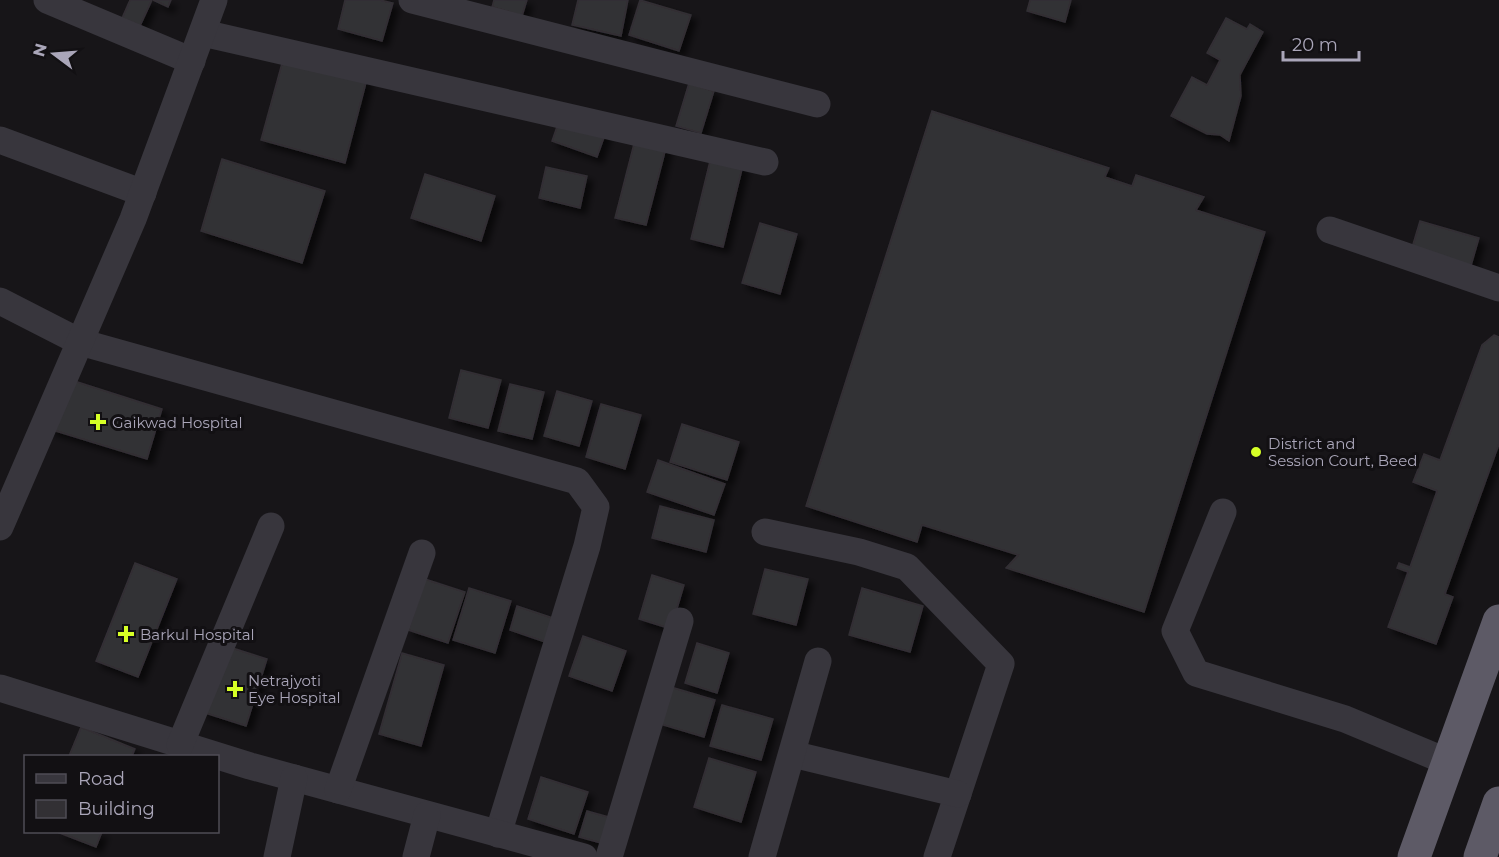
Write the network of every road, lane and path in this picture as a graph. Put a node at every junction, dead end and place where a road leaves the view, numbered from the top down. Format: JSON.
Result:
{"nodes":[{"id":1,"x":47,"y":0,"type":"edge"},
{"id":2,"x":214,"y":0,"type":"edge"},
{"id":3,"x":412,"y":0,"type":"edge"},
{"id":4,"x":203,"y":33,"type":"junction"},
{"id":5,"x":192,"y":61,"type":"junction"},
{"id":6,"x":818,"y":104,"type":"dead end"},
{"id":7,"x":0,"y":140,"type":"edge"},
{"id":8,"x":765,"y":162,"type":"dead end"},
{"id":9,"x":143,"y":193,"type":"junction"},
{"id":10,"x":1330,"y":230,"type":"dead end"},
{"id":11,"x":1499,"y":288,"type":"edge"},
{"id":12,"x":0,"y":301,"type":"edge"},
{"id":13,"x":80,"y":342,"type":"junction"},
{"id":14,"x":1223,"y":512,"type":"dead end"},
{"id":15,"x":0,"y":526,"type":"edge"},
{"id":16,"x":271,"y":526,"type":"dead end"},
{"id":17,"x":765,"y":532,"type":"dead end"},
{"id":18,"x":422,"y":554,"type":"dead end"},
{"id":19,"x":680,"y":621,"type":"dead end"},
{"id":20,"x":1499,"y":621,"type":"edge"},
{"id":21,"x":818,"y":661,"type":"dead end"},
{"id":22,"x":0,"y":688,"type":"edge"},
{"id":23,"x":180,"y":745,"type":"junction"},
{"id":24,"x":792,"y":754,"type":"junction"},
{"id":25,"x":215,"y":755,"type":"edge"},
{"id":26,"x":219,"y":756,"type":"edge"},
{"id":27,"x":1448,"y":762,"type":"junction"},
{"id":28,"x":294,"y":778,"type":"junction"},
{"id":29,"x":338,"y":790,"type":"junction"},
{"id":30,"x":958,"y":794,"type":"junction"},
{"id":31,"x":1499,"y":803,"type":"edge"},
{"id":32,"x":427,"y":815,"type":"junction"},
{"id":33,"x":498,"y":834,"type":"junction"},
{"id":34,"x":575,"y":856,"type":"edge"},
{"id":35,"x":277,"y":857,"type":"edge"},
{"id":36,"x":416,"y":857,"type":"edge"},
{"id":37,"x":609,"y":857,"type":"edge"},
{"id":38,"x":762,"y":857,"type":"edge"},
{"id":39,"x":937,"y":857,"type":"edge"},
{"id":40,"x":1414,"y":857,"type":"edge"},
{"id":41,"x":1480,"y":857,"type":"edge"}],
"edges":[{"from":1,"to":5,"type":"street"},
{"from":2,"to":4,"type":"street"},
{"from":3,"to":6,"type":"street"},
{"from":4,"to":5,"type":"street"},
{"from":4,"to":8,"type":"street"},
{"from":5,"to":9,"type":"street"},
{"from":7,"to":9,"type":"street"},
{"from":9,"to":13,"type":"street"},
{"from":10,"to":11,"type":"street"},
{"from":12,"to":13,"type":"street"},
{"from":13,"to":15,"type":"street"},
{"from":13,"to":33,"type":"street"},
{"from":14,"to":27,"type":"street"},
{"from":16,"to":23,"type":"street"},
{"from":17,"to":30,"type":"street"},
{"from":18,"to":29,"type":"street"},
{"from":19,"to":37,"type":"street"},
{"from":20,"to":27,"type":"highway"},
{"from":21,"to":24,"type":"street"},
{"from":22,"to":23,"type":"street"},
{"from":23,"to":25,"type":"street"},
{"from":24,"to":30,"type":"street"},
{"from":24,"to":38,"type":"street"},
{"from":26,"to":28,"type":"street"},
{"from":27,"to":40,"type":"highway"},
{"from":28,"to":29,"type":"street"},
{"from":28,"to":35,"type":"street"},
{"from":29,"to":32,"type":"street"},
{"from":30,"to":39,"type":"street"},
{"from":31,"to":41,"type":"highway"},
{"from":32,"to":33,"type":"street"},
{"from":32,"to":36,"type":"street"},
{"from":33,"to":34,"type":"street"}]}
